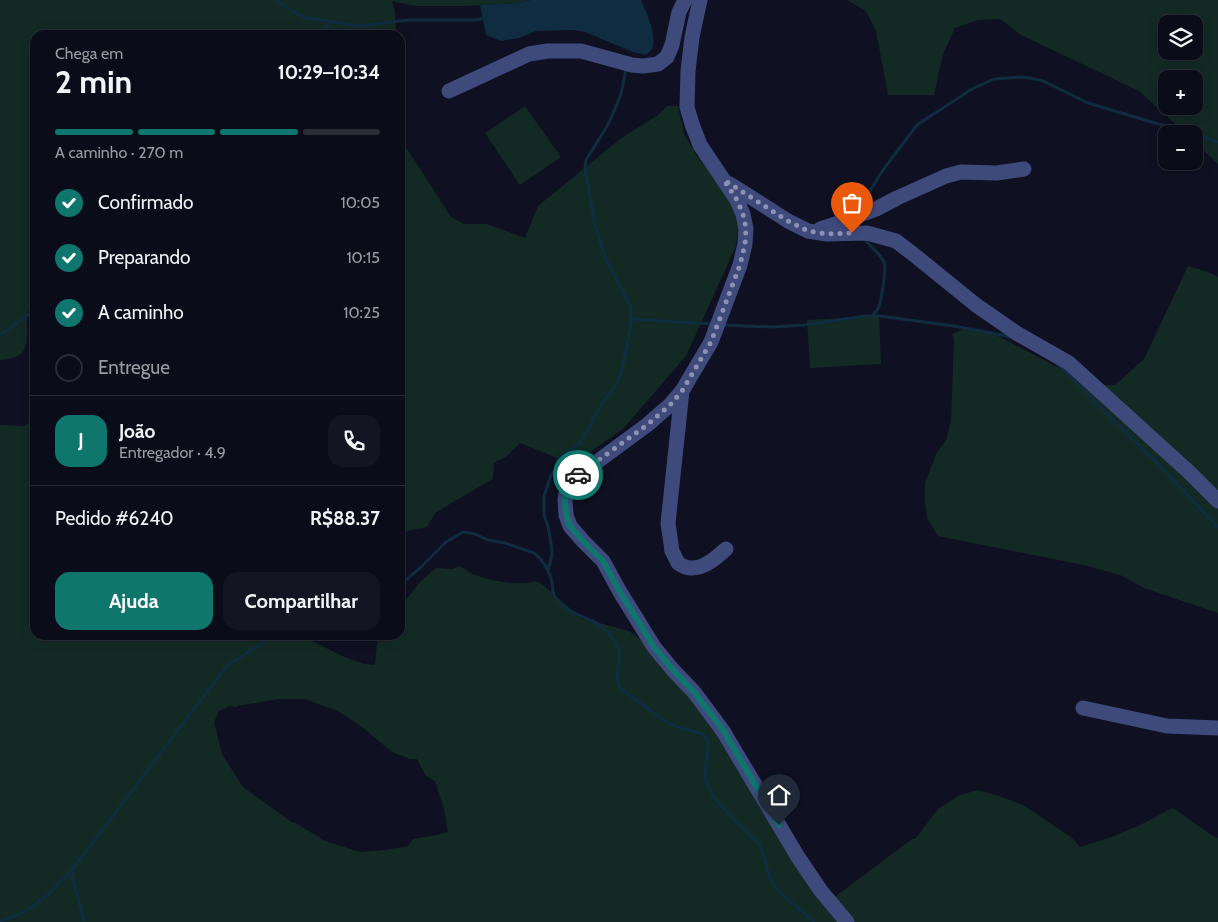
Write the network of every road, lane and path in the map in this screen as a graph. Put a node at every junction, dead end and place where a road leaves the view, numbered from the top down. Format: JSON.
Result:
{"nodes":[{"id":1,"x":685,"y":0,"type":"edge"},
{"id":2,"x":700,"y":0,"type":"edge"},
{"id":3,"x":449,"y":91,"type":"dead end"},
{"id":4,"x":1024,"y":169,"type":"dead end"},
{"id":5,"x":724,"y":180,"type":"junction"},
{"id":6,"x":808,"y":231,"type":"junction"},
{"id":7,"x":682,"y":391,"type":"junction"},
{"id":8,"x":1218,"y":501,"type":"edge"},
{"id":9,"x":726,"y":549,"type":"dead end"},
{"id":10,"x":1082,"y":708,"type":"dead end"},
{"id":11,"x":1218,"y":728,"type":"edge"},
{"id":12,"x":846,"y":922,"type":"edge"}],
"edges":[{"from":1,"to":3,"type":"street"},
{"from":2,"to":5,"type":"street"},
{"from":4,"to":6,"type":"street"},
{"from":5,"to":6,"type":"street"},
{"from":5,"to":7,"type":"street"},
{"from":6,"to":8,"type":"street"},
{"from":7,"to":9,"type":"street"},
{"from":7,"to":12,"type":"street"},
{"from":10,"to":11,"type":"street"}]}
